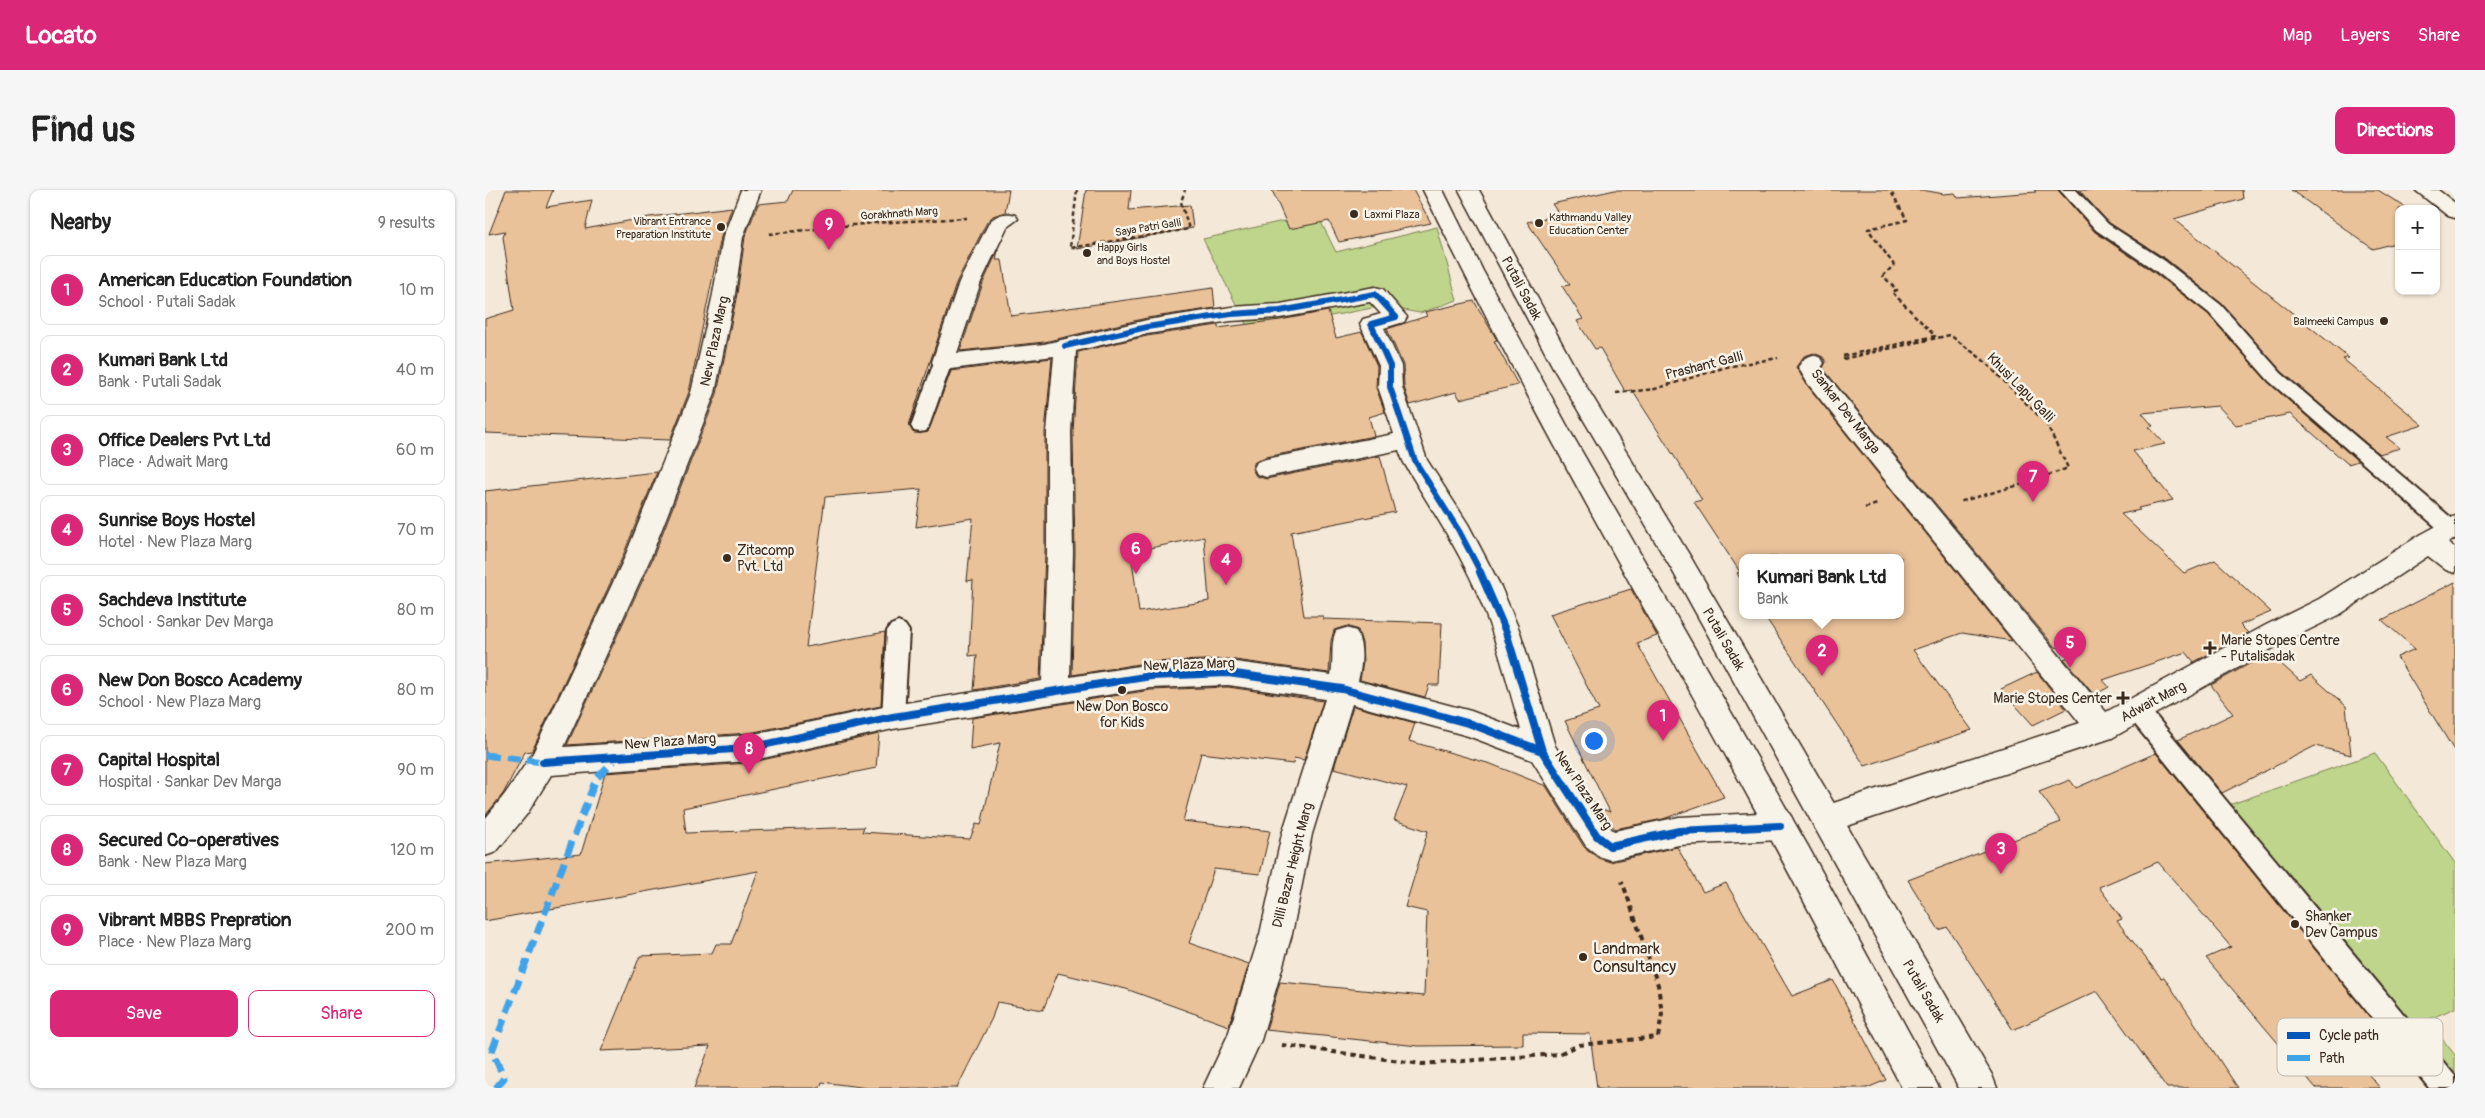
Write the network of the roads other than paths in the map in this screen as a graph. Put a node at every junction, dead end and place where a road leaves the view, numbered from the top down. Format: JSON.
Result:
{"nodes":[{"id":1,"x":751,"y":190,"type":"edge"},
{"id":2,"x":1433,"y":190,"type":"edge"},
{"id":3,"x":1469,"y":190,"type":"edge"},
{"id":4,"x":2068,"y":190,"type":"edge"},
{"id":5,"x":2425,"y":190,"type":"edge"},
{"id":6,"x":2455,"y":212,"type":"edge"},
{"id":7,"x":1007,"y":219,"type":"road end"},
{"id":8,"x":1065,"y":346,"type":"junction"},
{"id":9,"x":943,"y":362,"type":"junction"},
{"id":10,"x":1817,"y":372,"type":"road end"},
{"id":11,"x":920,"y":426,"type":"dead end"},
{"id":12,"x":1407,"y":440,"type":"junction"},
{"id":13,"x":1266,"y":468,"type":"dead end"},
{"id":14,"x":2453,"y":528,"type":"edge"},
{"id":15,"x":2429,"y":542,"type":"junction"},
{"id":16,"x":2455,"y":563,"type":"edge"},
{"id":17,"x":898,"y":631,"type":"dead end"},
{"id":18,"x":1346,"y":639,"type":"dead end"},
{"id":19,"x":1342,"y":689,"type":"junction"},
{"id":20,"x":1056,"y":691,"type":"junction"},
{"id":21,"x":2137,"y":710,"type":"junction"},
{"id":22,"x":893,"y":717,"type":"junction"},
{"id":23,"x":2102,"y":729,"type":"junction"},
{"id":24,"x":1542,"y":752,"type":"junction"},
{"id":25,"x":543,"y":762,"type":"junction"},
{"id":26,"x":1826,"y":818,"type":"junction"},
{"id":27,"x":1781,"y":826,"type":"junction"},
{"id":28,"x":485,"y":842,"type":"edge"},
{"id":29,"x":2390,"y":1018,"type":"edge"},
{"id":30,"x":2437,"y":1076,"type":"edge"},
{"id":31,"x":1221,"y":1088,"type":"edge"},
{"id":32,"x":1921,"y":1088,"type":"edge"},
{"id":33,"x":1979,"y":1088,"type":"edge"},
{"id":34,"x":2447,"y":1088,"type":"edge"}],
"edges":[{"from":1,"to":25,"type":"street","name":"New Plaza Marg"},
{"from":2,"to":27,"type":"street"},
{"from":3,"to":26,"type":"street","name":"Putali Sadak"},
{"from":4,"to":14,"type":"lane"},
{"from":5,"to":6,"type":"street"},
{"from":7,"to":9,"type":"street"},
{"from":8,"to":9,"type":"street"},
{"from":8,"to":12,"type":"street"},
{"from":8,"to":20,"type":"street"},
{"from":9,"to":11,"type":"lane"},
{"from":10,"to":23,"type":"street","name":"Sankar Dev Marga"},
{"from":12,"to":13,"type":"street"},
{"from":12,"to":24,"type":"street"},
{"from":14,"to":15,"type":"street","name":"Adwait Marg"},
{"from":15,"to":16,"type":"street"},
{"from":15,"to":21,"type":"street","name":"Adwait Marg"},
{"from":17,"to":22,"type":"lane"},
{"from":18,"to":19,"type":"street","name":"Dilli Bazar Height Marg"},
{"from":19,"to":20,"type":"street","name":"New Plaza Marg"},
{"from":19,"to":24,"type":"street","name":"New Plaza Marg"},
{"from":19,"to":31,"type":"street","name":"Dilli Bazar Height Marg"},
{"from":20,"to":22,"type":"street","name":"New Plaza Marg"},
{"from":21,"to":23,"type":"street","name":"Adwait Marg"},
{"from":21,"to":29,"type":"lane"},
{"from":22,"to":25,"type":"street","name":"New Plaza Marg"},
{"from":23,"to":26,"type":"street","name":"Adwait Marg"},
{"from":24,"to":27,"type":"street","name":"New Plaza Marg"},
{"from":25,"to":28,"type":"street","name":"New Plaza Marg"},
{"from":26,"to":33,"type":"street","name":"Putali Sadak"},
{"from":27,"to":32,"type":"street"},
{"from":30,"to":34,"type":"lane"}]}
